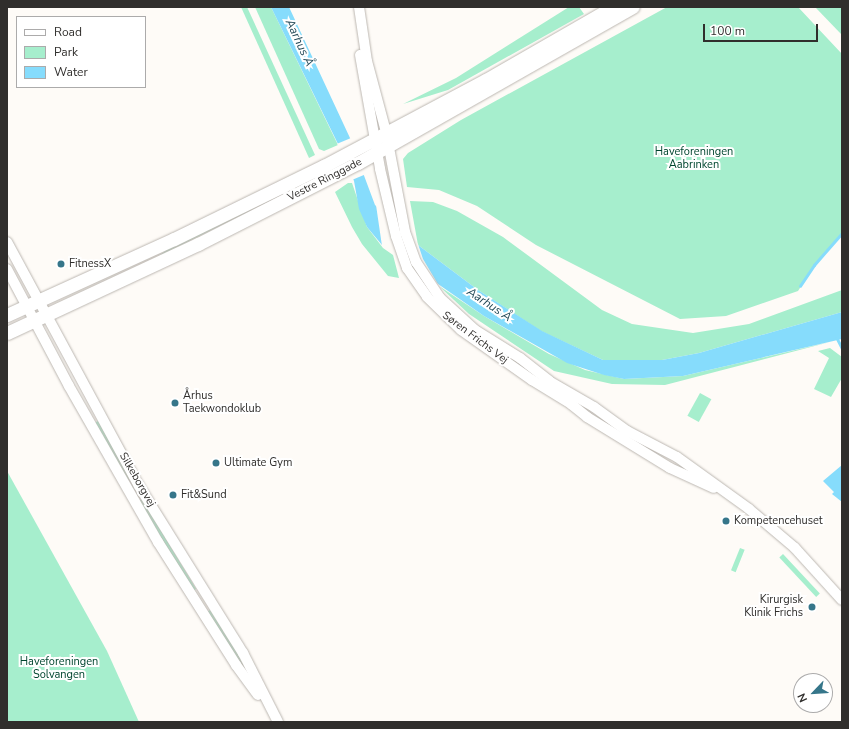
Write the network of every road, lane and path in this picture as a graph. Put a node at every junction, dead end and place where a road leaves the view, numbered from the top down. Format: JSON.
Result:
{"nodes":[{"id":1,"x":352,"y":7,"type":"edge"},
{"id":2,"x":359,"y":7,"type":"edge"},
{"id":3,"x":613,"y":7,"type":"edge"},
{"id":4,"x":633,"y":7,"type":"edge"},
{"id":5,"x":381,"y":135,"type":"junction"},
{"id":6,"x":383,"y":150,"type":"junction"},
{"id":7,"x":7,"y":242,"type":"edge"},
{"id":8,"x":7,"y":268,"type":"edge"},
{"id":9,"x":33,"y":304,"type":"junction"},
{"id":10,"x":7,"y":315,"type":"edge"},
{"id":11,"x":40,"y":318,"type":"junction"},
{"id":12,"x":7,"y":333,"type":"edge"},
{"id":13,"x":723,"y":492,"type":"junction"},
{"id":14,"x":842,"y":600,"type":"edge"},
{"id":15,"x":276,"y":718,"type":"edge"}],
"edges":[{"from":1,"to":5,"type":"street","name":"Søren Frichs Vej"},
{"from":2,"to":5,"type":"street","name":"Søren Frichs Vej"},
{"from":3,"to":5,"type":"main road","name":"Vestre Ringgade"},
{"from":4,"to":6,"type":"main road","name":"Vestre Ringgade"},
{"from":5,"to":6,"type":"street","name":"Søren Frichs Vej"},
{"from":5,"to":9,"type":"main road","name":"Vestre Ringgade"},
{"from":6,"to":11,"type":"main road","name":"Vestre Ringgade"},
{"from":6,"to":13,"type":"street","name":"Søren Frichs Vej"},
{"from":6,"to":13,"type":"street","name":"Søren Frichs Vej"},
{"from":7,"to":9,"type":"street","name":"Silkeborgvej"},
{"from":8,"to":9,"type":"street","name":"Silkeborgvej"},
{"from":9,"to":10,"type":"main road","name":"Vestre Ringgade"},
{"from":9,"to":11,"type":"street","name":"Silkeborgvej"},
{"from":11,"to":12,"type":"main road","name":"Vestre Ringgade"},
{"from":11,"to":15,"type":"street","name":"Silkeborgvej"},
{"from":13,"to":14,"type":"street","name":"Søren Frichs Vej"}]}
